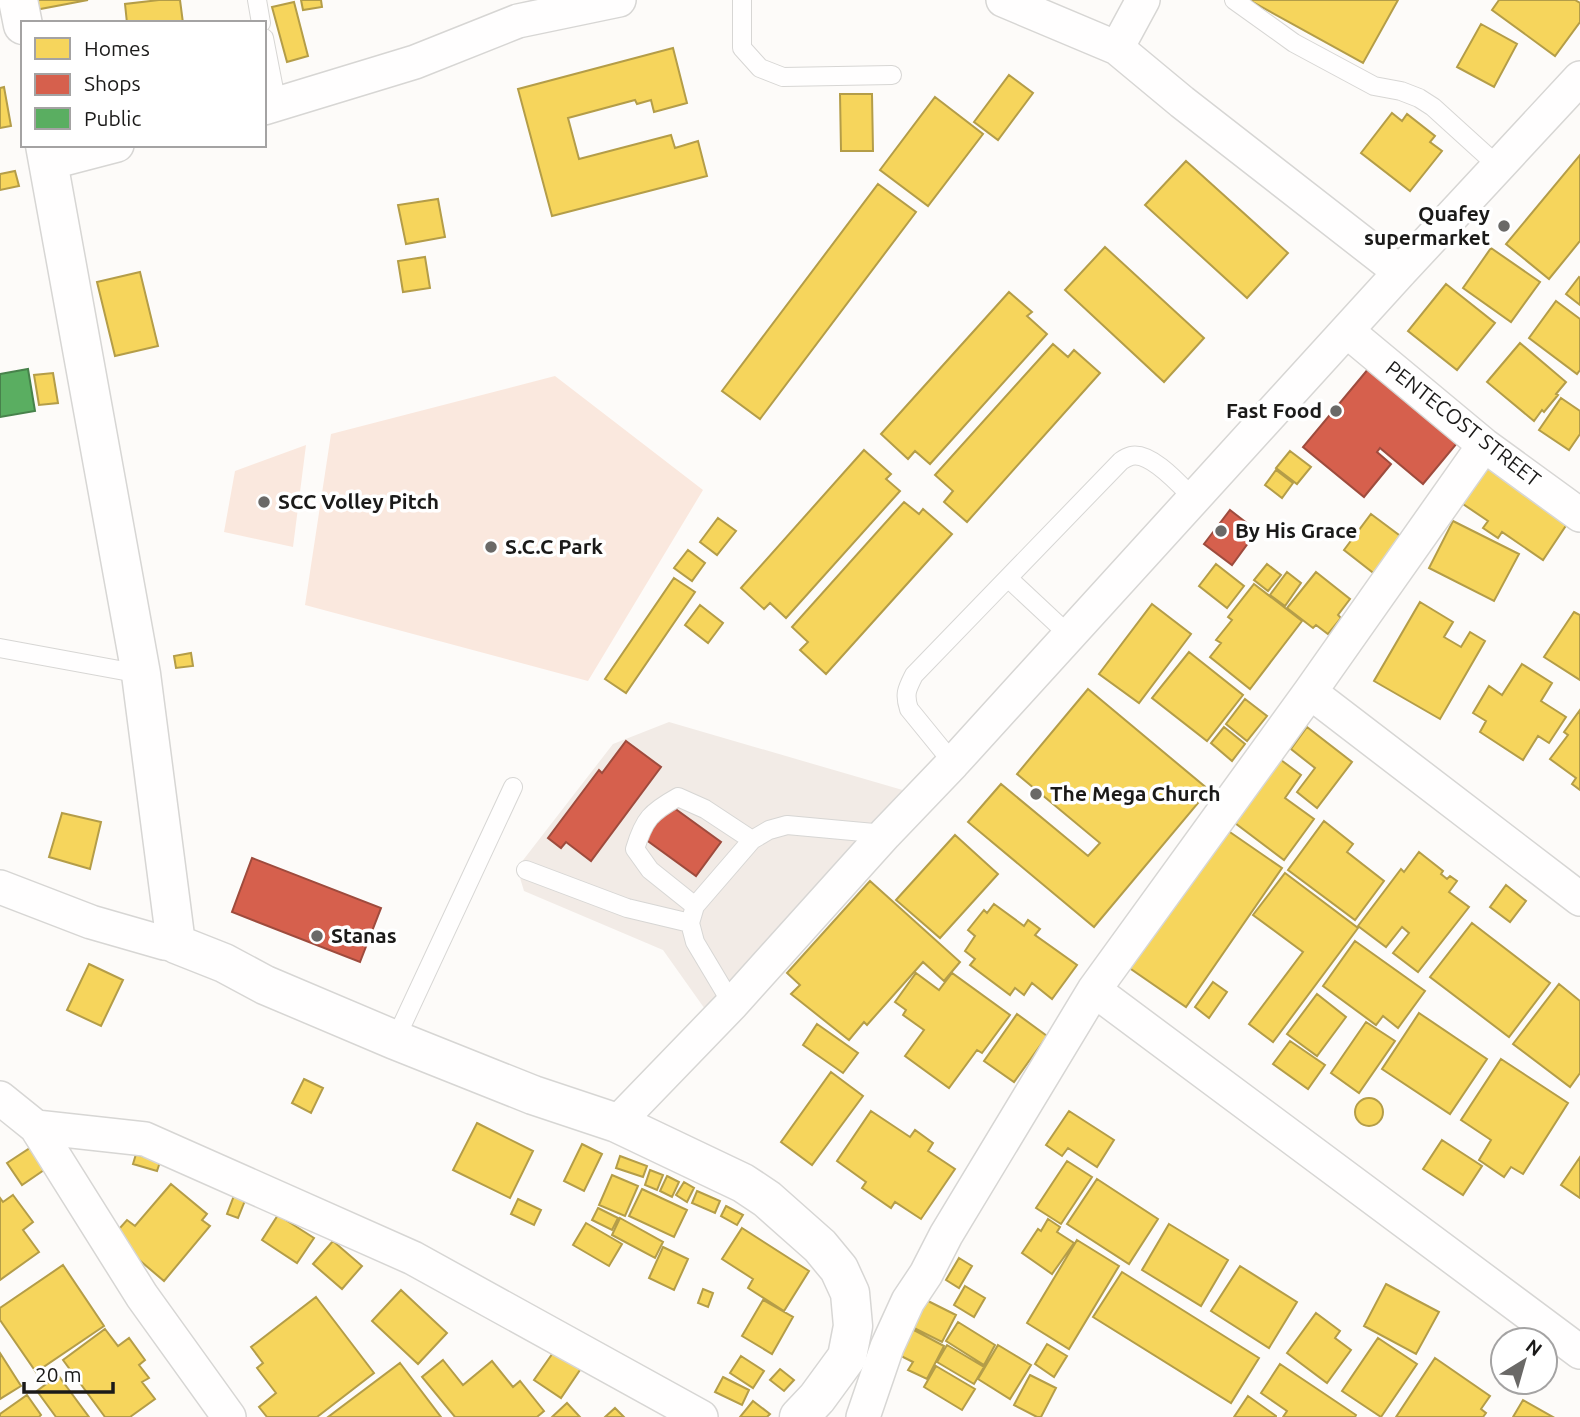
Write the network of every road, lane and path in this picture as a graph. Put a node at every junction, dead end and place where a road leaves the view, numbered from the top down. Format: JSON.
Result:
{"nodes":[{"id":1,"x":18,"y":0,"type":"edge"},
{"id":2,"x":257,"y":0,"type":"edge"},
{"id":3,"x":619,"y":0,"type":"edge"},
{"id":4,"x":743,"y":0,"type":"edge"},
{"id":5,"x":1003,"y":0,"type":"edge"},
{"id":6,"x":1143,"y":0,"type":"edge"},
{"id":7,"x":1234,"y":0,"type":"edge"},
{"id":8,"x":516,"y":11,"type":"edge"},
{"id":9,"x":22,"y":21,"type":"edge"},
{"id":10,"x":261,"y":21,"type":"edge"},
{"id":11,"x":1117,"y":48,"type":"junction"},
{"id":12,"x":266,"y":57,"type":"edge"},
{"id":13,"x":892,"y":75,"type":"dead end"},
{"id":14,"x":1580,"y":78,"type":"edge"},
{"id":15,"x":271,"y":106,"type":"edge"},
{"id":16,"x":101,"y":147,"type":"edge"},
{"id":17,"x":47,"y":154,"type":"edge"},
{"id":18,"x":1498,"y":166,"type":"junction"},
{"id":19,"x":1400,"y":272,"type":"junction"},
{"id":20,"x":1347,"y":331,"type":"junction"},
{"id":21,"x":1484,"y":445,"type":"junction"},
{"id":22,"x":1195,"y":499,"type":"junction"},
{"id":23,"x":1580,"y":515,"type":"edge"},
{"id":24,"x":1008,"y":578,"type":"junction"},
{"id":25,"x":1069,"y":635,"type":"junction"},
{"id":26,"x":0,"y":648,"type":"edge"},
{"id":27,"x":141,"y":674,"type":"junction"},
{"id":28,"x":1310,"y":692,"type":"junction"},
{"id":29,"x":953,"y":763,"type":"junction"},
{"id":30,"x":513,"y":787,"type":"dead end"},
{"id":31,"x":885,"y":834,"type":"junction"},
{"id":32,"x":752,"y":840,"type":"junction"},
{"id":33,"x":526,"y":870,"type":"dead end"},
{"id":34,"x":0,"y":887,"type":"edge"},
{"id":35,"x":1580,"y":899,"type":"edge"},
{"id":36,"x":692,"y":914,"type":"junction"},
{"id":37,"x":176,"y":944,"type":"junction"},
{"id":38,"x":1094,"y":990,"type":"junction"},
{"id":39,"x":732,"y":1004,"type":"junction"},
{"id":40,"x":395,"y":1040,"type":"junction"},
{"id":41,"x":0,"y":1098,"type":"edge"},
{"id":42,"x":617,"y":1123,"type":"junction"},
{"id":43,"x":36,"y":1128,"type":"junction"},
{"id":44,"x":1580,"y":1352,"type":"edge"},
{"id":45,"x":808,"y":1407,"type":"edge"},
{"id":46,"x":229,"y":1417,"type":"edge"},
{"id":47,"x":701,"y":1417,"type":"edge"},
{"id":48,"x":854,"y":1417,"type":"edge"},
{"id":49,"x":863,"y":1417,"type":"edge"}],
"edges":[{"from":1,"to":9,"type":"street"},
{"from":2,"to":10,"type":"lane"},
{"from":3,"to":8,"type":"street"},
{"from":4,"to":13,"type":"lane"},
{"from":5,"to":11,"type":"street"},
{"from":6,"to":11,"type":"street"},
{"from":7,"to":18,"type":"lane"},
{"from":8,"to":15,"type":"street"},
{"from":11,"to":19,"type":"street"},
{"from":12,"to":15,"type":"lane"},
{"from":14,"to":18,"type":"street"},
{"from":16,"to":17,"type":"street"},
{"from":17,"to":27,"type":"street"},
{"from":18,"to":19,"type":"street"},
{"from":19,"to":20,"type":"street"},
{"from":20,"to":21,"type":"street","name":"PENTECOST STREET"},
{"from":20,"to":22,"type":"street"},
{"from":21,"to":23,"type":"street","name":"PENTECOST STREET"},
{"from":21,"to":28,"type":"street"},
{"from":22,"to":24,"type":"lane"},
{"from":22,"to":25,"type":"street"},
{"from":24,"to":25,"type":"lane"},
{"from":24,"to":29,"type":"lane"},
{"from":25,"to":29,"type":"street"},
{"from":26,"to":27,"type":"lane"},
{"from":27,"to":37,"type":"street"},
{"from":28,"to":35,"type":"street"},
{"from":28,"to":38,"type":"street"},
{"from":29,"to":31,"type":"street"},
{"from":30,"to":40,"type":"lane"},
{"from":31,"to":32,"type":"lane"},
{"from":31,"to":39,"type":"street"},
{"from":32,"to":36,"type":"lane"},
{"from":32,"to":36,"type":"lane"},
{"from":33,"to":36,"type":"lane"},
{"from":34,"to":37,"type":"street"},
{"from":36,"to":39,"type":"lane"},
{"from":37,"to":40,"type":"street"},
{"from":38,"to":44,"type":"street"},
{"from":38,"to":49,"type":"street"},
{"from":39,"to":42,"type":"street"},
{"from":40,"to":42,"type":"street"},
{"from":41,"to":43,"type":"street"},
{"from":42,"to":45,"type":"street"},
{"from":43,"to":46,"type":"street"},
{"from":43,"to":47,"type":"street"},
{"from":45,"to":48,"type":"street"}]}
